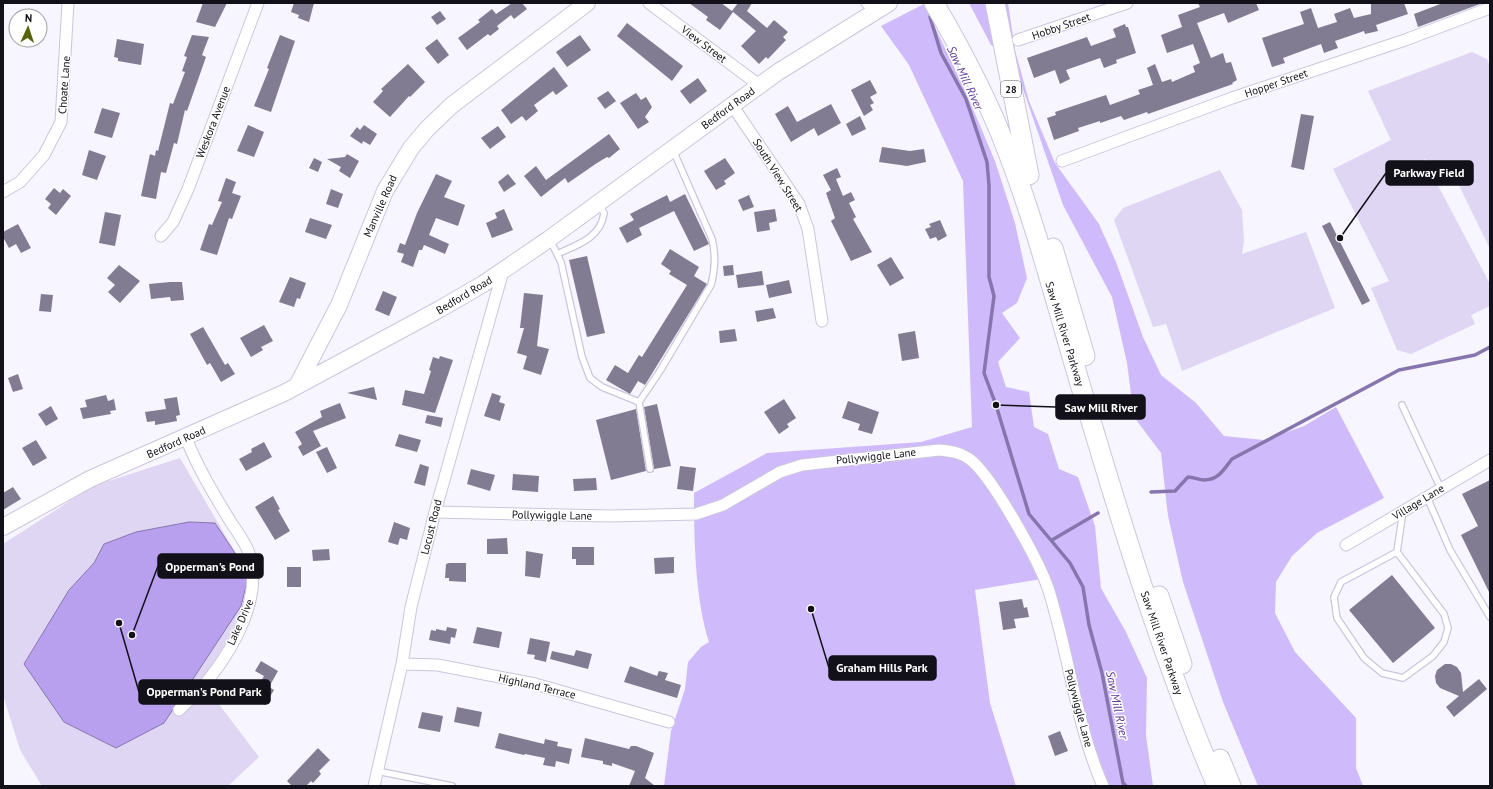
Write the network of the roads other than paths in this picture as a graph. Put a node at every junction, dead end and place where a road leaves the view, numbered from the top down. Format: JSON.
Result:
{"nodes":[{"id":1,"x":68,"y":3,"type":"edge"},
{"id":2,"x":258,"y":3,"type":"edge"},
{"id":3,"x":587,"y":3,"type":"edge"},
{"id":4,"x":649,"y":3,"type":"edge"},
{"id":5,"x":934,"y":3,"type":"edge"},
{"id":6,"x":948,"y":3,"type":"edge"},
{"id":7,"x":995,"y":3,"type":"edge"},
{"id":8,"x":1126,"y":3,"type":"edge"},
{"id":9,"x":878,"y":6,"type":"edge"},
{"id":10,"x":1490,"y":8,"type":"edge"},
{"id":11,"x":1018,"y":40,"type":"dead end"},
{"id":12,"x":759,"y":85,"type":"junction"},
{"id":13,"x":732,"y":105,"type":"junction"},
{"id":14,"x":673,"y":148,"type":"junction"},
{"id":15,"x":1062,"y":161,"type":"dead end"},
{"id":16,"x":1029,"y":175,"type":"junction"},
{"id":17,"x":3,"y":192,"type":"edge"},
{"id":18,"x":597,"y":202,"type":"junction"},
{"id":19,"x":161,"y":236,"type":"dead end"},
{"id":20,"x":549,"y":239,"type":"junction"},
{"id":21,"x":557,"y":254,"type":"junction"},
{"id":22,"x":502,"y":271,"type":"junction"},
{"id":23,"x":822,"y":322,"type":"dead end"},
{"id":24,"x":297,"y":386,"type":"junction"},
{"id":25,"x":639,"y":402,"type":"junction"},
{"id":26,"x":1402,"y":405,"type":"dead end"},
{"id":27,"x":186,"y":438,"type":"junction"},
{"id":28,"x":1490,"y":460,"type":"edge"},
{"id":29,"x":650,"y":469,"type":"dead end"},
{"id":30,"x":1441,"y":489,"type":"junction"},
{"id":31,"x":1427,"y":497,"type":"junction"},
{"id":32,"x":1403,"y":511,"type":"junction"},
{"id":33,"x":435,"y":512,"type":"junction"},
{"id":34,"x":3,"y":527,"type":"edge"},
{"id":35,"x":1346,"y":545,"type":"dead end"},
{"id":36,"x":1397,"y":552,"type":"junction"},
{"id":37,"x":1490,"y":617,"type":"edge"},
{"id":38,"x":402,"y":664,"type":"junction"},
{"id":39,"x":179,"y":710,"type":"dead end"},
{"id":40,"x":669,"y":722,"type":"dead end"},
{"id":41,"x":377,"y":772,"type":"junction"},
{"id":42,"x":374,"y":786,"type":"edge"},
{"id":43,"x":452,"y":786,"type":"edge"},
{"id":44,"x":1103,"y":786,"type":"edge"},
{"id":45,"x":1217,"y":786,"type":"edge"},
{"id":46,"x":1231,"y":786,"type":"edge"}],
"edges":[{"from":1,"to":17,"type":"street","name":"Choate Lane"},
{"from":2,"to":19,"type":"street","name":"Weskora Avenue"},
{"from":3,"to":24,"type":"main road","name":"Manville Road"},
{"from":4,"to":12,"type":"street","name":"View Street"},
{"from":5,"to":45,"type":"highway","name":"Saw Mill River Parkway"},
{"from":6,"to":16,"type":"highway","name":"Saw Mill River Parkway"},
{"from":7,"to":16,"type":"highway","number":"28"},
{"from":8,"to":11,"type":"street","name":"Hobby Street"},
{"from":9,"to":12,"type":"main road","name":"Bedford Road"},
{"from":10,"to":15,"type":"street","name":"Hopper Street"},
{"from":12,"to":13,"type":"main road","name":"Bedford Road"},
{"from":13,"to":14,"type":"main road","name":"Bedford Road"},
{"from":13,"to":23,"type":"street","name":"South View Street"},
{"from":14,"to":18,"type":"main road","name":"Bedford Road"},
{"from":14,"to":25,"type":"lane"},
{"from":16,"to":46,"type":"highway","name":"Saw Mill River Parkway"},
{"from":18,"to":20,"type":"main road","name":"Bedford Road"},
{"from":18,"to":21,"type":"lane"},
{"from":20,"to":21,"type":"lane"},
{"from":20,"to":22,"type":"main road","name":"Bedford Road"},
{"from":21,"to":25,"type":"lane"},
{"from":22,"to":24,"type":"main road","name":"Bedford Road"},
{"from":22,"to":33,"type":"street","name":"Locust Road"},
{"from":24,"to":27,"type":"main road","name":"Bedford Road"},
{"from":25,"to":29,"type":"lane"},
{"from":26,"to":30,"type":"lane"},
{"from":27,"to":34,"type":"main road","name":"Bedford Road"},
{"from":27,"to":39,"type":"street","name":"Lake Drive"},
{"from":28,"to":30,"type":"street","name":"Village Lane"},
{"from":30,"to":31,"type":"street","name":"Village Lane"},
{"from":31,"to":32,"type":"street","name":"Village Lane"},
{"from":31,"to":37,"type":"lane"},
{"from":32,"to":35,"type":"street","name":"Village Lane"},
{"from":32,"to":36,"type":"lane"},
{"from":33,"to":38,"type":"street","name":"Locust Road"},
{"from":33,"to":44,"type":"street","name":"Pollywiggle Lane"},
{"from":36,"to":36,"type":"lane"},
{"from":38,"to":40,"type":"street","name":"Highland Terrace"},
{"from":38,"to":41,"type":"street","name":"Locust Road"},
{"from":41,"to":42,"type":"street","name":"Locust Road"},
{"from":41,"to":43,"type":"lane"}]}
